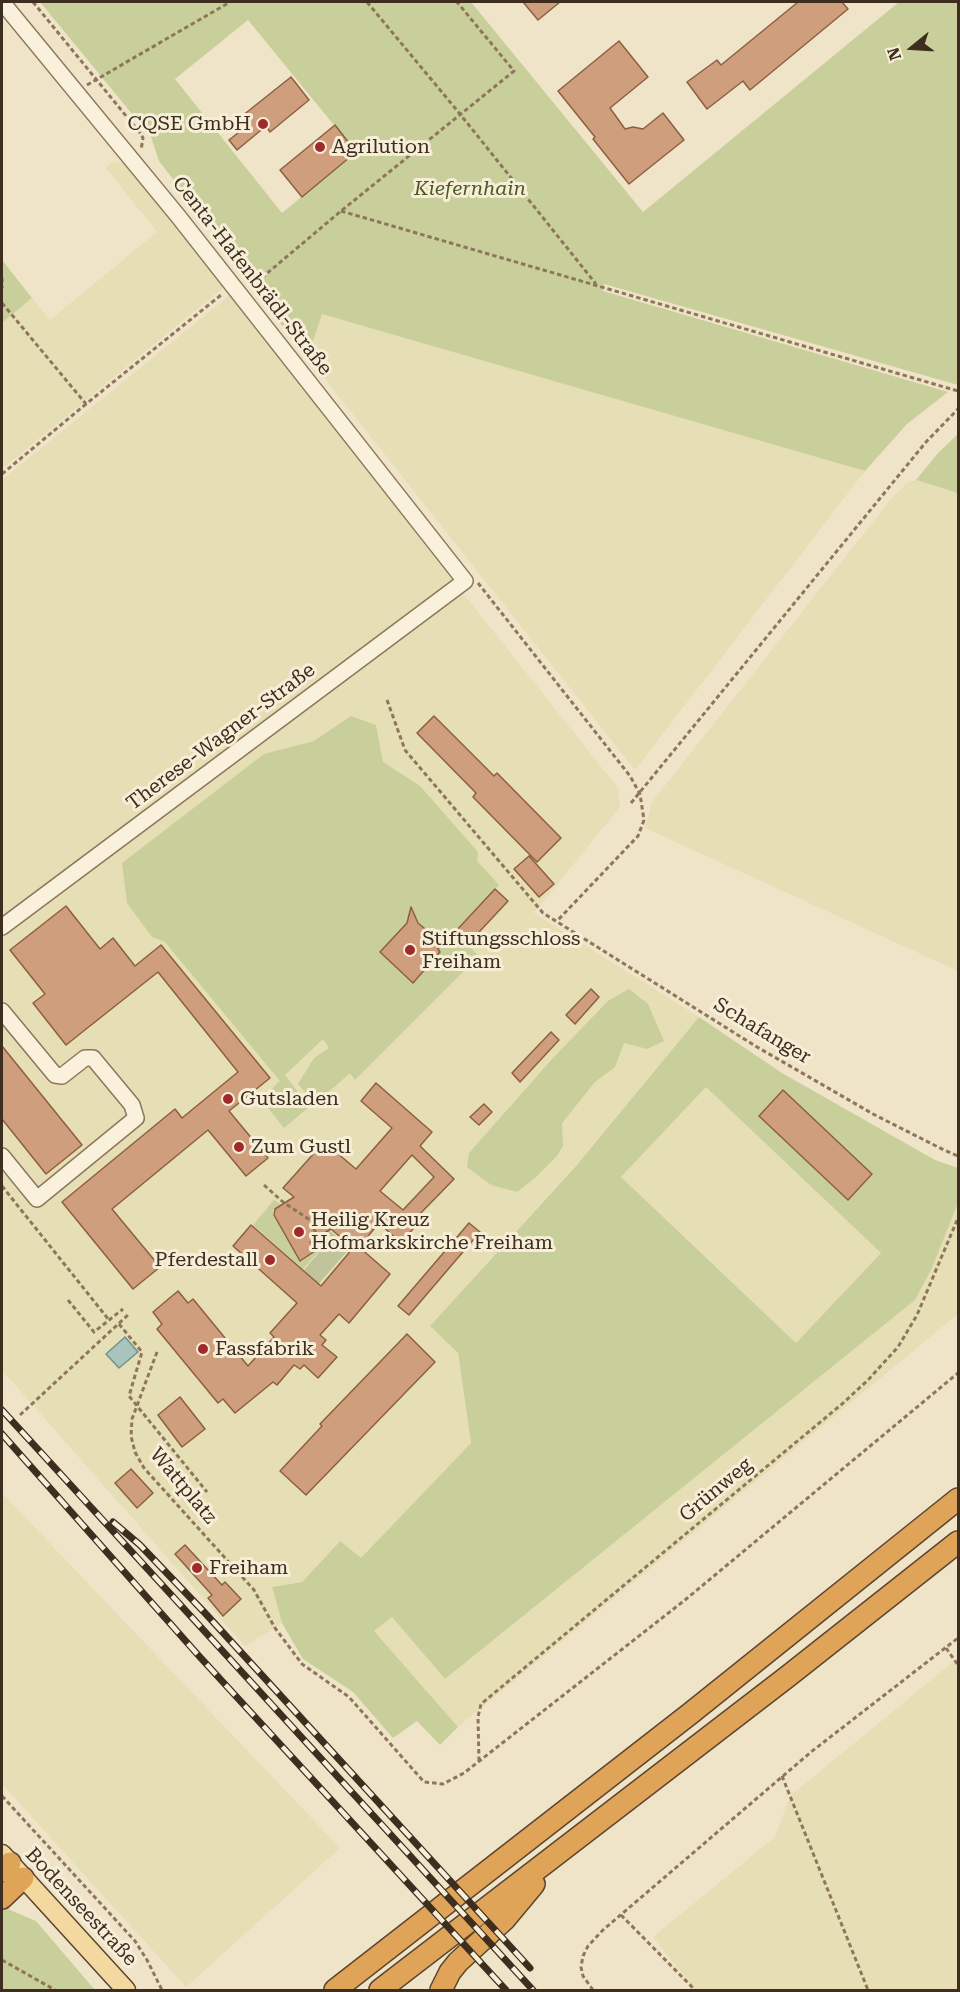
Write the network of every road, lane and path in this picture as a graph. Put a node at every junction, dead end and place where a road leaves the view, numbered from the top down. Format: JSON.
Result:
{"nodes":[{"id":1,"x":2,"y":2,"type":"edge"},
{"id":2,"x":230,"y":2,"type":"edge"},
{"id":3,"x":367,"y":2,"type":"edge"},
{"id":4,"x":458,"y":2,"type":"edge"},
{"id":5,"x":76,"y":93,"type":"junction"},
{"id":6,"x":460,"y":114,"type":"junction"},
{"id":7,"x":341,"y":210,"type":"junction"},
{"id":8,"x":2,"y":278,"type":"edge"},
{"id":9,"x":233,"y":285,"type":"junction"},
{"id":10,"x":597,"y":285,"type":"junction"},
{"id":11,"x":2,"y":288,"type":"edge"},
{"id":12,"x":2,"y":303,"type":"edge"},
{"id":13,"x":958,"y":391,"type":"edge"},
{"id":14,"x":86,"y":404,"type":"junction"},
{"id":15,"x":958,"y":410,"type":"edge"},
{"id":16,"x":2,"y":474,"type":"edge"},
{"id":17,"x":465,"y":581,"type":"joint"},
{"id":18,"x":387,"y":700,"type":"dead end"},
{"id":19,"x":640,"y":794,"type":"junction"},
{"id":20,"x":631,"y":803,"type":"dead end"},
{"id":21,"x":557,"y":921,"type":"junction"},
{"id":22,"x":2,"y":927,"type":"edge"},
{"id":23,"x":2,"y":1011,"type":"edge"},
{"id":24,"x":2,"y":1156,"type":"edge"},
{"id":25,"x":958,"y":1156,"type":"edge"},
{"id":26,"x":264,"y":1185,"type":"dead end"},
{"id":27,"x":2,"y":1186,"type":"edge"},
{"id":28,"x":958,"y":1218,"type":"edge"},
{"id":29,"x":314,"y":1246,"type":"dead end"},
{"id":30,"x":68,"y":1300,"type":"dead end"},
{"id":31,"x":123,"y":1309,"type":"dead end"},
{"id":32,"x":128,"y":1315,"type":"dead end"},
{"id":33,"x":109,"y":1320,"type":"junction"},
{"id":34,"x":119,"y":1324,"type":"junction"},
{"id":35,"x":157,"y":1352,"type":"dead end"},
{"id":36,"x":958,"y":1372,"type":"edge"},
{"id":37,"x":138,"y":1406,"type":"junction"},
{"id":38,"x":21,"y":1415,"type":"dead end"},
{"id":39,"x":207,"y":1492,"type":"dead end"},
{"id":40,"x":958,"y":1498,"type":"edge"},
{"id":41,"x":958,"y":1542,"type":"edge"},
{"id":42,"x":958,"y":1638,"type":"edge"},
{"id":43,"x":946,"y":1648,"type":"junction"},
{"id":44,"x":958,"y":1665,"type":"edge"},
{"id":45,"x":479,"y":1761,"type":"junction"},
{"id":46,"x":782,"y":1776,"type":"junction"},
{"id":47,"x":2,"y":1797,"type":"edge"},
{"id":48,"x":557,"y":1855,"type":"junction"},
{"id":49,"x":9,"y":1866,"type":"edge"},
{"id":50,"x":2,"y":1898,"type":"edge"},
{"id":51,"x":621,"y":1915,"type":"junction"},
{"id":52,"x":2,"y":1960,"type":"edge"},
{"id":53,"x":55,"y":1990,"type":"edge"},
{"id":54,"x":126,"y":1990,"type":"edge"},
{"id":55,"x":162,"y":1990,"type":"edge"},
{"id":56,"x":335,"y":1990,"type":"edge"},
{"id":57,"x":380,"y":1990,"type":"edge"},
{"id":58,"x":441,"y":1990,"type":"edge"},
{"id":59,"x":593,"y":1990,"type":"edge"},
{"id":60,"x":695,"y":1990,"type":"edge"},
{"id":61,"x":868,"y":1990,"type":"edge"}],
"edges":[{"from":1,"to":5,"type":"street","name":"Centa-Hafenbrädl-Straße"},
{"from":2,"to":5,"type":"path"},
{"from":3,"to":6,"type":"path"},
{"from":4,"to":6,"type":"path"},
{"from":5,"to":9,"type":"street","name":"Centa-Hafenbrädl-Straße"},
{"from":6,"to":7,"type":"path"},
{"from":6,"to":10,"type":"path"},
{"from":7,"to":9,"type":"path"},
{"from":7,"to":10,"type":"path"},
{"from":8,"to":11,"type":"path"},
{"from":9,"to":14,"type":"path"},
{"from":9,"to":17,"type":"street","name":"Centa-Hafenbrädl-Straße"},
{"from":10,"to":13,"type":"path"},
{"from":12,"to":14,"type":"path"},
{"from":14,"to":16,"type":"path"},
{"from":15,"to":19,"type":"path"},
{"from":17,"to":22,"type":"street","name":"Therese-Wagner-Straße"},
{"from":18,"to":21,"type":"path","name":"Schafanger"},
{"from":19,"to":20,"type":"path"},
{"from":19,"to":21,"type":"path"},
{"from":21,"to":25,"type":"path","name":"Schafanger"},
{"from":23,"to":24,"type":"street"},
{"from":26,"to":29,"type":"path"},
{"from":27,"to":33,"type":"path"},
{"from":28,"to":45,"type":"path","name":"Grünweg"},
{"from":30,"to":33,"type":"path"},
{"from":31,"to":33,"type":"path"},
{"from":32,"to":34,"type":"path"},
{"from":34,"to":37,"type":"path"},
{"from":34,"to":38,"type":"path"},
{"from":35,"to":37,"type":"path","name":"Wattplatz"},
{"from":36,"to":45,"type":"path","name":"Wattplatz"},
{"from":37,"to":39,"type":"path"},
{"from":37,"to":45,"type":"path","name":"Wattplatz"},
{"from":40,"to":56,"type":"highway"},
{"from":41,"to":48,"type":"highway"},
{"from":42,"to":43,"type":"path"},
{"from":43,"to":44,"type":"path"},
{"from":43,"to":46,"type":"path"},
{"from":46,"to":51,"type":"path"},
{"from":46,"to":61,"type":"path"},
{"from":47,"to":55,"type":"path"},
{"from":48,"to":57,"type":"highway"},
{"from":48,"to":58,"type":"highway"},
{"from":49,"to":50,"type":"highway"},
{"from":49,"to":54,"type":"main road","name":"Bodenseestraße"},
{"from":51,"to":59,"type":"path"},
{"from":51,"to":60,"type":"path"},
{"from":52,"to":53,"type":"path"}]}
